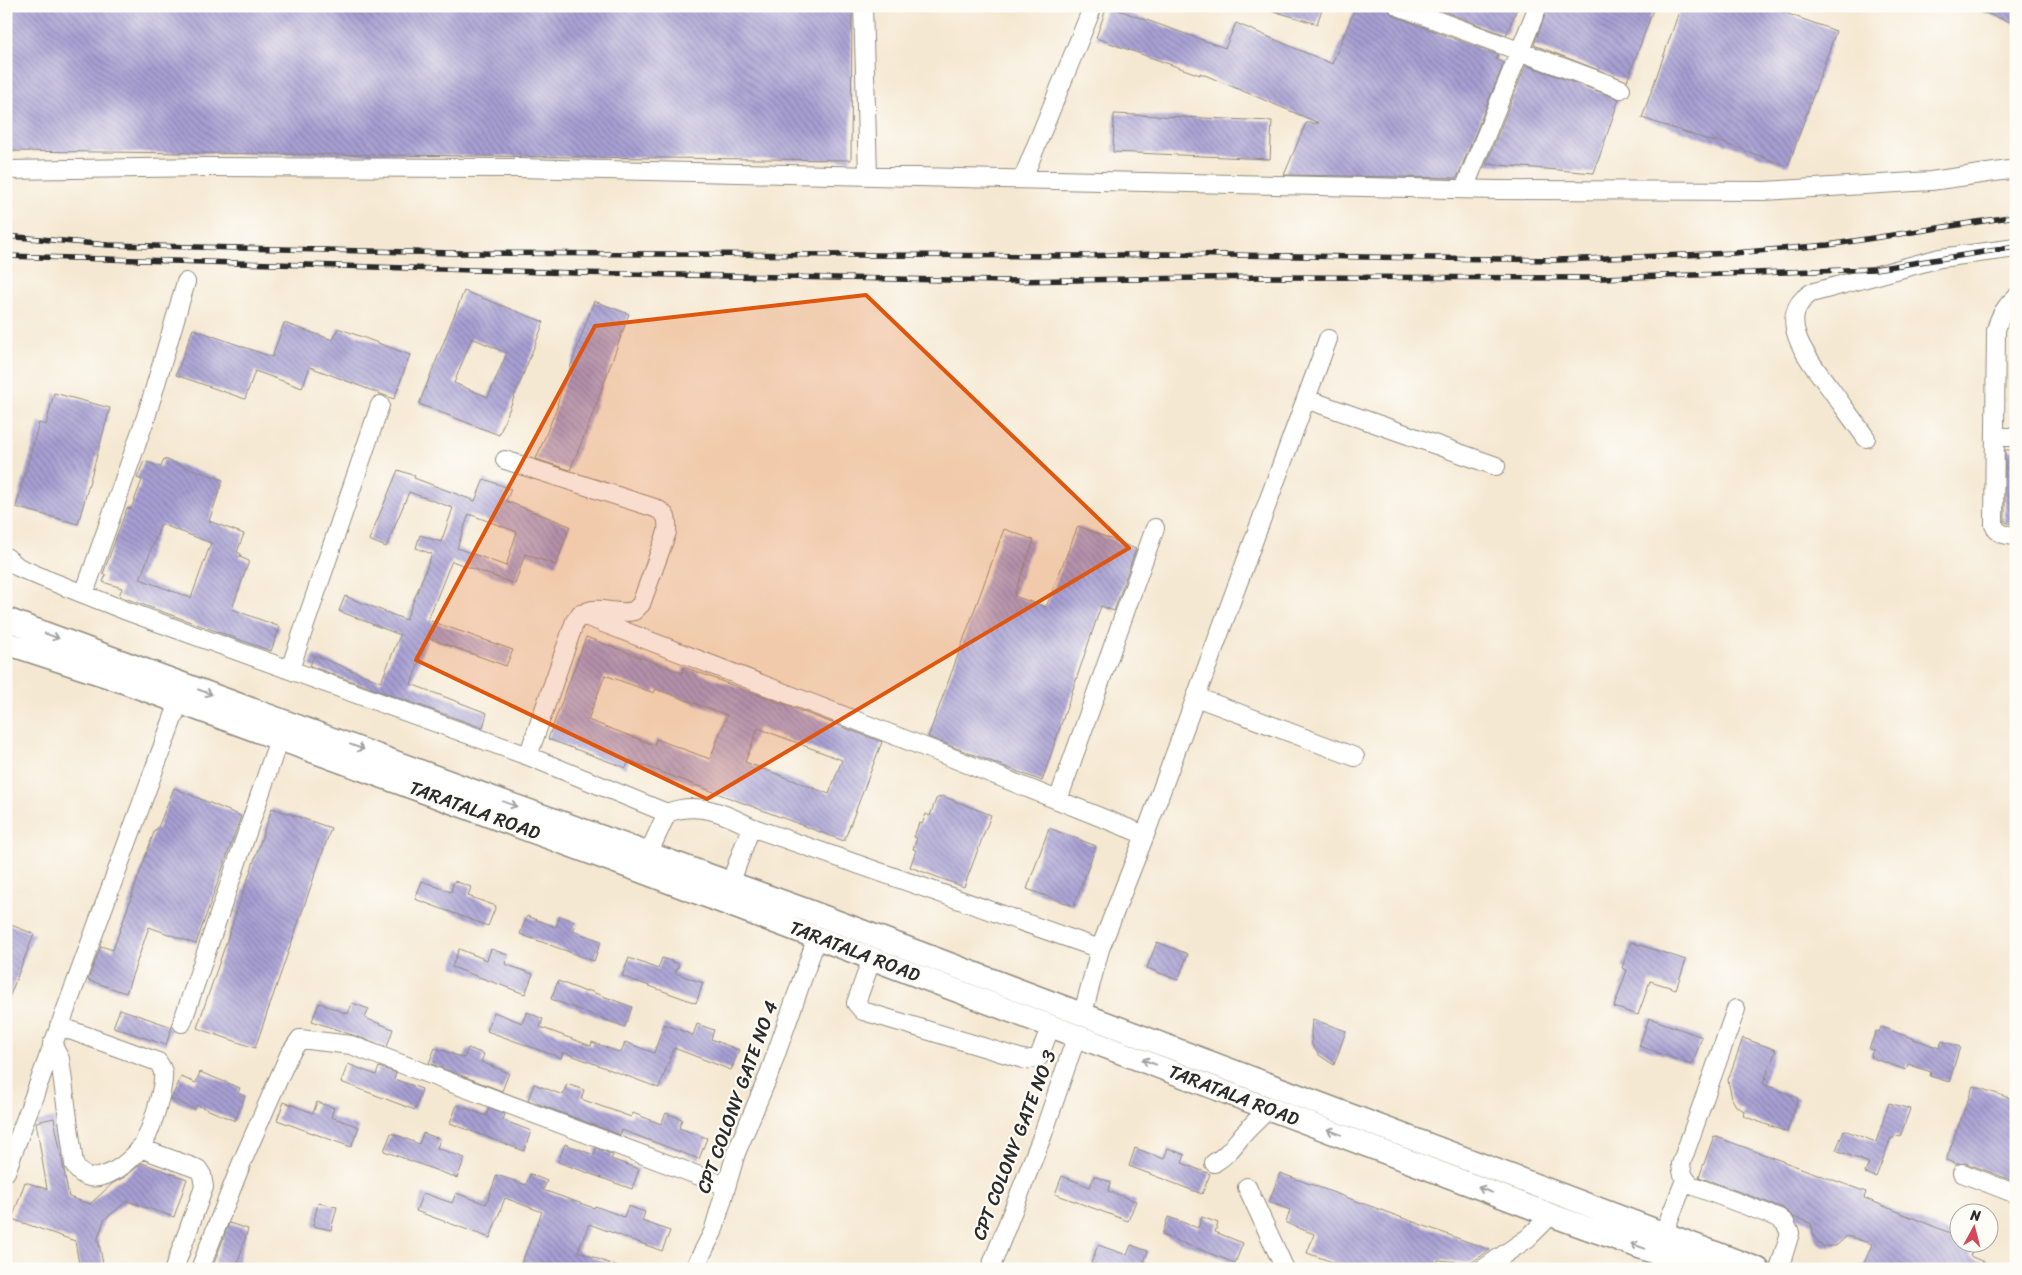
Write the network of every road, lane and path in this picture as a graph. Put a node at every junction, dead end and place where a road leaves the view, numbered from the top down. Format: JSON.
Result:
{"nodes":[{"id":1,"x":863,"y":6,"type":"edge"},
{"id":2,"x":1093,"y":6,"type":"edge"},
{"id":3,"x":1398,"y":6,"type":"edge"},
{"id":4,"x":1538,"y":6,"type":"edge"},
{"id":5,"x":1519,"y":53,"type":"junction"},
{"id":6,"x":1622,"y":89,"type":"dead end"},
{"id":7,"x":2016,"y":169,"type":"edge"},
{"id":8,"x":6,"y":170,"type":"edge"},
{"id":9,"x":868,"y":174,"type":"junction"},
{"id":10,"x":1023,"y":178,"type":"junction"},
{"id":11,"x":1464,"y":189,"type":"junction"},
{"id":12,"x":2016,"y":248,"type":"edge"},
{"id":13,"x":186,"y":282,"type":"dead end"},
{"id":14,"x":2016,"y":297,"type":"edge"},
{"id":15,"x":1328,"y":339,"type":"dead end"},
{"id":16,"x":1306,"y":399,"type":"junction"},
{"id":17,"x":380,"y":405,"type":"dead end"},
{"id":18,"x":1995,"y":437,"type":"junction"},
{"id":19,"x":2016,"y":437,"type":"edge"},
{"id":20,"x":1866,"y":438,"type":"dead end"},
{"id":21,"x":505,"y":460,"type":"dead end"},
{"id":22,"x":1496,"y":466,"type":"dead end"},
{"id":23,"x":1155,"y":528,"type":"dead end"},
{"id":24,"x":2016,"y":536,"type":"edge"},
{"id":25,"x":6,"y":557,"type":"edge"},
{"id":26,"x":84,"y":594,"type":"junction"},
{"id":27,"x":580,"y":614,"type":"junction"},
{"id":28,"x":6,"y":619,"type":"edge"},
{"id":29,"x":6,"y":643,"type":"edge"},
{"id":30,"x":290,"y":669,"type":"junction"},
{"id":31,"x":1196,"y":697,"type":"junction"},
{"id":32,"x":179,"y":702,"type":"junction"},
{"id":33,"x":279,"y":739,"type":"junction"},
{"id":34,"x":528,"y":756,"type":"junction"},
{"id":35,"x":1355,"y":757,"type":"dead end"},
{"id":36,"x":1058,"y":800,"type":"junction"},
{"id":37,"x":667,"y":813,"type":"junction"},
{"id":38,"x":751,"y":827,"type":"junction"},
{"id":39,"x":1145,"y":836,"type":"junction"},
{"id":40,"x":644,"y":862,"type":"junction"},
{"id":41,"x":727,"y":892,"type":"junction"},
{"id":42,"x":816,"y":937,"type":"junction"},
{"id":43,"x":1100,"y":948,"type":"junction"},
{"id":44,"x":872,"y":958,"type":"junction"},
{"id":45,"x":1736,"y":1009,"type":"dead end"},
{"id":46,"x":1083,"y":1013,"type":"junction"},
{"id":47,"x":182,"y":1023,"type":"dead end"},
{"id":48,"x":1051,"y":1025,"type":"junction"},
{"id":49,"x":59,"y":1026,"type":"junction"},
{"id":50,"x":1077,"y":1035,"type":"junction"},
{"id":51,"x":52,"y":1044,"type":"junction"},
{"id":52,"x":1269,"y":1108,"type":"junction"},
{"id":53,"x":140,"y":1148,"type":"junction"},
{"id":54,"x":1214,"y":1163,"type":"dead end"},
{"id":55,"x":6,"y":1172,"type":"edge"},
{"id":56,"x":1962,"y":1173,"type":"dead end"},
{"id":57,"x":1685,"y":1180,"type":"junction"},
{"id":58,"x":726,"y":1186,"type":"junction"},
{"id":59,"x":1247,"y":1187,"type":"dead end"},
{"id":60,"x":2016,"y":1194,"type":"edge"},
{"id":61,"x":1582,"y":1202,"type":"junction"},
{"id":62,"x":1551,"y":1215,"type":"junction"},
{"id":63,"x":1574,"y":1223,"type":"junction"},
{"id":64,"x":1664,"y":1232,"type":"junction"},
{"id":65,"x":174,"y":1269,"type":"edge"},
{"id":66,"x":200,"y":1269,"type":"edge"},
{"id":67,"x":694,"y":1269,"type":"edge"},
{"id":68,"x":990,"y":1269,"type":"edge"},
{"id":69,"x":1285,"y":1269,"type":"edge"},
{"id":70,"x":1483,"y":1269,"type":"edge"},
{"id":71,"x":1700,"y":1269,"type":"edge"},
{"id":72,"x":1758,"y":1269,"type":"edge"},
{"id":73,"x":1779,"y":1269,"type":"edge"}],
"edges":[{"from":1,"to":9,"type":"street"},
{"from":2,"to":10,"type":"street"},
{"from":3,"to":5,"type":"street"},
{"from":4,"to":5,"type":"street"},
{"from":5,"to":6,"type":"street"},
{"from":5,"to":11,"type":"street"},
{"from":7,"to":11,"type":"street"},
{"from":8,"to":9,"type":"street"},
{"from":9,"to":10,"type":"street"},
{"from":10,"to":11,"type":"street"},
{"from":12,"to":20,"type":"street"},
{"from":13,"to":26,"type":"street"},
{"from":14,"to":18,"type":"street"},
{"from":15,"to":16,"type":"street"},
{"from":16,"to":22,"type":"street"},
{"from":16,"to":31,"type":"street"},
{"from":17,"to":30,"type":"street"},
{"from":18,"to":19,"type":"street"},
{"from":18,"to":24,"type":"street"},
{"from":21,"to":27,"type":"street"},
{"from":23,"to":36,"type":"street"},
{"from":25,"to":26,"type":"street"},
{"from":26,"to":30,"type":"street"},
{"from":27,"to":34,"type":"street"},
{"from":27,"to":36,"type":"street"},
{"from":28,"to":40,"type":"main road","one_way":true},
{"from":29,"to":32,"type":"main road","name":"TARATALA ROAD"},
{"from":30,"to":34,"type":"street"},
{"from":31,"to":35,"type":"street"},
{"from":31,"to":39,"type":"street"},
{"from":32,"to":33,"type":"main road","name":"TARATALA ROAD"},
{"from":32,"to":49,"type":"street"},
{"from":33,"to":40,"type":"main road","name":"TARATALA ROAD"},
{"from":33,"to":47,"type":"street"},
{"from":34,"to":37,"type":"street"},
{"from":36,"to":39,"type":"street"},
{"from":37,"to":38,"type":"street"},
{"from":37,"to":40,"type":"street"},
{"from":38,"to":41,"type":"street"},
{"from":38,"to":43,"type":"street"},
{"from":39,"to":43,"type":"street"},
{"from":40,"to":41,"type":"main road"},
{"from":41,"to":42,"type":"main road","name":"TARATALA ROAD"},
{"from":41,"to":46,"type":"main road"},
{"from":42,"to":44,"type":"main road","name":"TARATALA ROAD"},
{"from":42,"to":58,"type":"street","name":"CPT COLONY GATE NO 4"},
{"from":43,"to":46,"type":"street"},
{"from":44,"to":48,"type":"main road","name":"TARATALA ROAD"},
{"from":44,"to":48,"type":"street"},
{"from":45,"to":57,"type":"street"},
{"from":46,"to":61,"type":"main road"},
{"from":48,"to":50,"type":"main road","name":"TARATALA ROAD"},
{"from":49,"to":51,"type":"street"},
{"from":49,"to":53,"type":"street"},
{"from":52,"to":50,"type":"main road","name":"TARATALA ROAD","one_way":true},
{"from":50,"to":68,"type":"street","name":"CPT COLONY GATE NO 3"},
{"from":51,"to":53,"type":"street"},
{"from":51,"to":55,"type":"street"},
{"from":52,"to":54,"type":"street"},
{"from":62,"to":52,"type":"main road","name":"TARATALA ROAD","one_way":true},
{"from":53,"to":65,"type":"street"},
{"from":56,"to":60,"type":"street"},
{"from":57,"to":64,"type":"street"},
{"from":57,"to":73,"type":"street"},
{"from":58,"to":66,"type":"street"},
{"from":58,"to":67,"type":"street","name":"CPT COLONY GATE NO 4"},
{"from":59,"to":69,"type":"street"},
{"from":61,"to":63,"type":"main road"},
{"from":61,"to":64,"type":"main road"},
{"from":62,"to":63,"type":"main road","name":"TARATALA ROAD"},
{"from":62,"to":70,"type":"street"},
{"from":71,"to":63,"type":"main road","name":"TARATALA ROAD","one_way":true},
{"from":64,"to":72,"type":"main road"}]}
